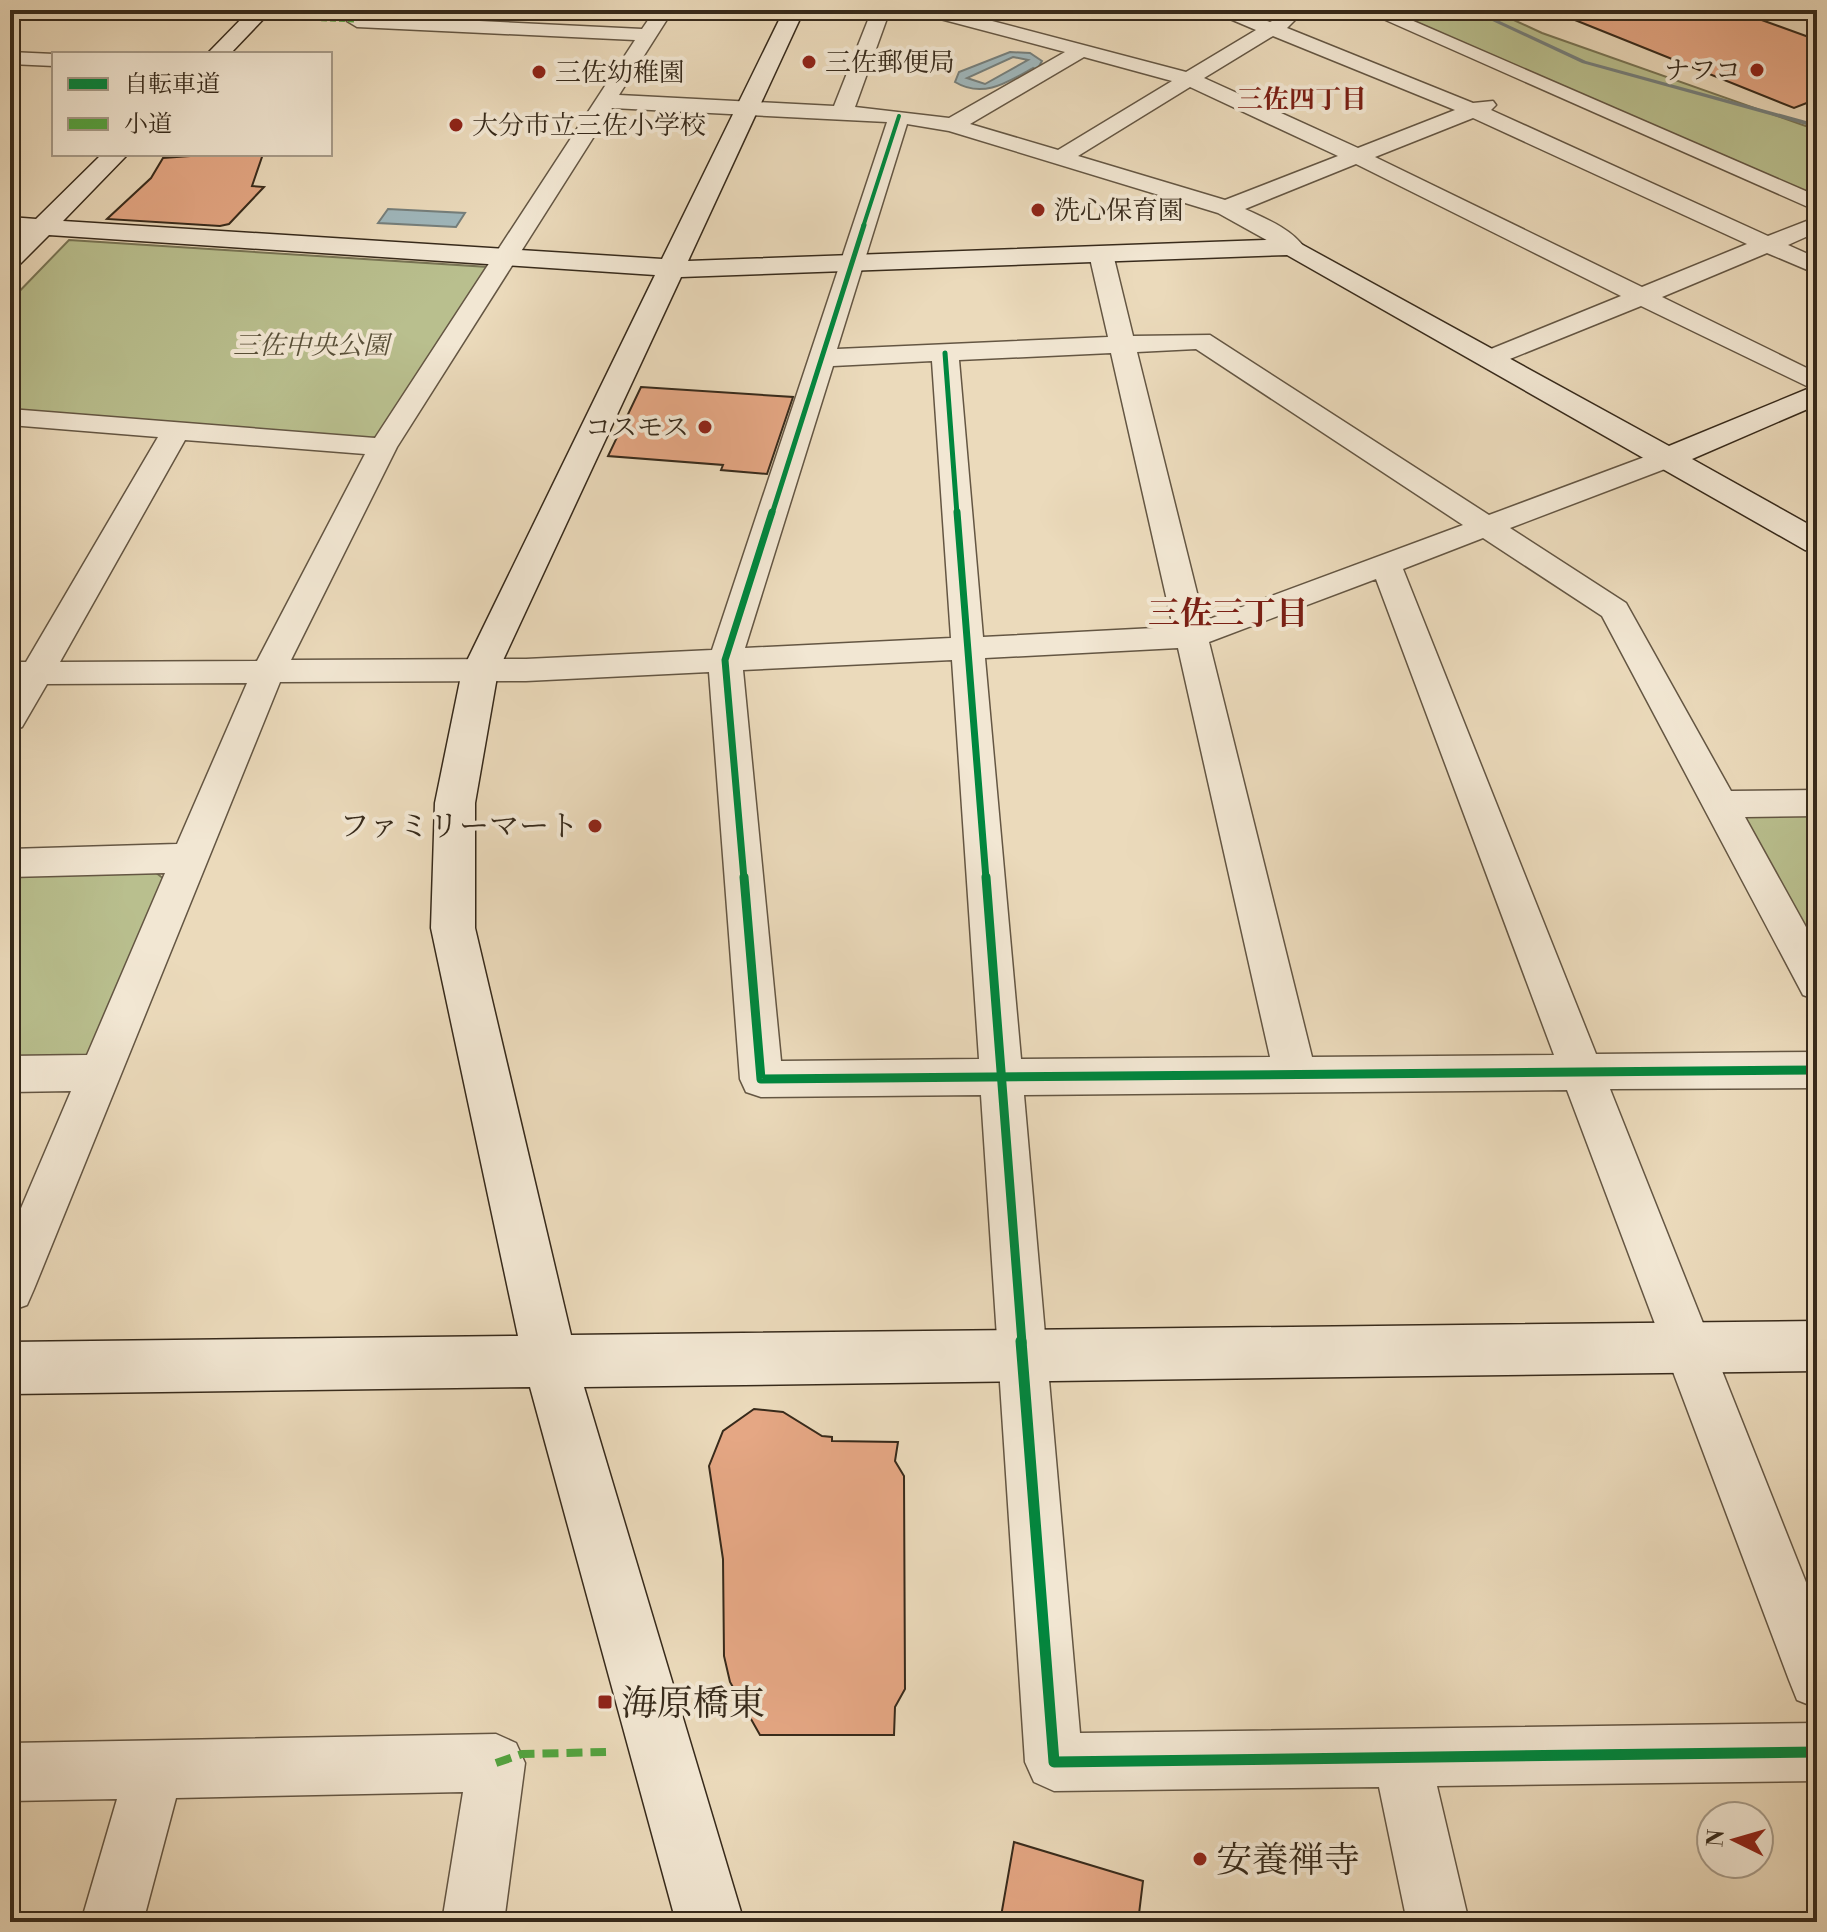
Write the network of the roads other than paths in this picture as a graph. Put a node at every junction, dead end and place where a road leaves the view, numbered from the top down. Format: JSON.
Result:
{"nodes":[{"id":1,"x":262,"y":10,"type":"edge"},
{"id":2,"x":366,"y":10,"type":"edge"},
{"id":3,"x":516,"y":10,"type":"edge"},
{"id":4,"x":664,"y":10,"type":"edge"},
{"id":5,"x":794,"y":10,"type":"edge"},
{"id":6,"x":881,"y":10,"type":"edge"},
{"id":7,"x":1218,"y":10,"type":"edge"},
{"id":8,"x":1302,"y":10,"type":"edge"},
{"id":9,"x":1372,"y":10,"type":"edge"},
{"id":10,"x":912,"y":11,"type":"edge"},
{"id":11,"x":936,"y":11,"type":"edge"},
{"id":12,"x":503,"y":28,"type":"junction"},
{"id":13,"x":1273,"y":28,"type":"junction"},
{"id":14,"x":647,"y":35,"type":"junction"},
{"id":15,"x":1081,"y":51,"type":"junction"},
{"id":16,"x":220,"y":52,"type":"edge"},
{"id":17,"x":10,"y":58,"type":"edge"},
{"id":18,"x":52,"y":60,"type":"edge"},
{"id":19,"x":1189,"y":79,"type":"junction"},
{"id":20,"x":1536,"y":85,"type":"junction"},
{"id":21,"x":605,"y":101,"type":"junction"},
{"id":22,"x":747,"y":109,"type":"junction"},
{"id":23,"x":1473,"y":110,"type":"junction"},
{"id":24,"x":842,"y":113,"type":"junction"},
{"id":25,"x":899,"y":116,"type":"junction"},
{"id":26,"x":952,"y":125,"type":"junction"},
{"id":27,"x":114,"y":156,"type":"edge"},
{"id":28,"x":1357,"y":156,"type":"junction"},
{"id":29,"x":1060,"y":158,"type":"junction"},
{"id":30,"x":1817,"y":204,"type":"edge"},
{"id":31,"x":1226,"y":208,"type":"junction"},
{"id":32,"x":1817,"y":224,"type":"edge"},
{"id":33,"x":10,"y":225,"type":"edge"},
{"id":34,"x":42,"y":228,"type":"junction"},
{"id":35,"x":1767,"y":244,"type":"junction"},
{"id":36,"x":1292,"y":247,"type":"junction"},
{"id":37,"x":1101,"y":254,"type":"junction"},
{"id":38,"x":505,"y":258,"type":"junction"},
{"id":39,"x":10,"y":259,"type":"edge"},
{"id":40,"x":852,"y":264,"type":"junction"},
{"id":41,"x":1817,"y":267,"type":"edge"},
{"id":42,"x":671,"y":269,"type":"junction"},
{"id":43,"x":1639,"y":297,"type":"junction"},
{"id":44,"x":1122,"y":345,"type":"junction"},
{"id":45,"x":945,"y":353,"type":"junction"},
{"id":46,"x":823,"y":358,"type":"junction"},
{"id":47,"x":1490,"y":359,"type":"junction"},
{"id":48,"x":1817,"y":383,"type":"edge"},
{"id":49,"x":1817,"y":394,"type":"edge"},
{"id":50,"x":10,"y":417,"type":"edge"},
{"id":51,"x":176,"y":431,"type":"junction"},
{"id":52,"x":383,"y":447,"type":"junction"},
{"id":53,"x":1668,"y":458,"type":"junction"},
{"id":54,"x":1487,"y":527,"type":"junction"},
{"id":55,"x":1817,"y":543,"type":"edge"},
{"id":56,"x":1386,"y":565,"type":"junction"},
{"id":57,"x":1192,"y":637,"type":"junction"},
{"id":58,"x":968,"y":651,"type":"junction"},
{"id":59,"x":725,"y":660,"type":"junction"},
{"id":60,"x":480,"y":671,"type":"junction"},
{"id":61,"x":268,"y":672,"type":"junction"},
{"id":62,"x":23,"y":673,"type":"edge"},
{"id":63,"x":10,"y":719,"type":"edge"},
{"id":64,"x":1817,"y":803,"type":"edge"},
{"id":65,"x":1718,"y":804,"type":"junction"},
{"id":66,"x":190,"y":858,"type":"junction"},
{"id":67,"x":10,"y":863,"type":"edge"},
{"id":68,"x":1817,"y":984,"type":"edge"},
{"id":69,"x":1817,"y":1070,"type":"edge"},
{"id":70,"x":1582,"y":1072,"type":"junction"},
{"id":71,"x":100,"y":1073,"type":"junction"},
{"id":72,"x":10,"y":1074,"type":"edge"},
{"id":73,"x":1295,"y":1074,"type":"junction"},
{"id":74,"x":1001,"y":1077,"type":"junction"},
{"id":75,"x":10,"y":1289,"type":"edge"},
{"id":76,"x":1817,"y":1346,"type":"edge"},
{"id":77,"x":1688,"y":1347,"type":"junction"},
{"id":78,"x":1023,"y":1356,"type":"junction"},
{"id":79,"x":550,"y":1361,"type":"junction"},
{"id":80,"x":10,"y":1368,"type":"edge"},
{"id":81,"x":1817,"y":1680,"type":"edge"},
{"id":82,"x":1817,"y":1752,"type":"edge"},
{"id":83,"x":1402,"y":1757,"type":"junction"},
{"id":84,"x":154,"y":1771,"type":"junction"},
{"id":85,"x":10,"y":1772,"type":"edge"},
{"id":86,"x":112,"y":1922,"type":"edge"},
{"id":87,"x":473,"y":1922,"type":"edge"},
{"id":88,"x":710,"y":1922,"type":"edge"},
{"id":89,"x":1438,"y":1922,"type":"edge"}],
"edges":[{"from":1,"to":16,"type":"street"},
{"from":2,"to":12,"type":"street"},
{"from":3,"to":12,"type":"street"},
{"from":4,"to":14,"type":"street"},
{"from":5,"to":22,"type":"street"},
{"from":6,"to":24,"type":"street"},
{"from":7,"to":13,"type":"street"},
{"from":8,"to":13,"type":"street"},
{"from":9,"to":20,"type":"street"},
{"from":10,"to":11,"type":"street"},
{"from":11,"to":15,"type":"street"},
{"from":12,"to":14,"type":"street"},
{"from":13,"to":19,"type":"street"},
{"from":13,"to":23,"type":"street"},
{"from":14,"to":21,"type":"street"},
{"from":15,"to":19,"type":"street"},
{"from":15,"to":26,"type":"street"},
{"from":17,"to":18,"type":"street"},
{"from":19,"to":28,"type":"street"},
{"from":19,"to":29,"type":"street"},
{"from":20,"to":23,"type":"street"},
{"from":20,"to":30,"type":"street"},
{"from":21,"to":22,"type":"street"},
{"from":21,"to":38,"type":"street"},
{"from":22,"to":24,"type":"street"},
{"from":22,"to":42,"type":"street"},
{"from":23,"to":28,"type":"street"},
{"from":23,"to":35,"type":"street"},
{"from":24,"to":25,"type":"street"},
{"from":25,"to":26,"type":"street"},
{"from":25,"to":40,"type":"street"},
{"from":26,"to":29,"type":"street"},
{"from":27,"to":34,"type":"street"},
{"from":28,"to":31,"type":"street"},
{"from":28,"to":43,"type":"street"},
{"from":29,"to":31,"type":"street"},
{"from":31,"to":36,"type":"street"},
{"from":32,"to":35,"type":"street"},
{"from":33,"to":34,"type":"street"},
{"from":34,"to":38,"type":"street"},
{"from":34,"to":39,"type":"street"},
{"from":35,"to":41,"type":"street"},
{"from":35,"to":43,"type":"street"},
{"from":36,"to":37,"type":"street"},
{"from":36,"to":47,"type":"street"},
{"from":37,"to":40,"type":"street"},
{"from":37,"to":44,"type":"street"},
{"from":38,"to":42,"type":"street"},
{"from":38,"to":52,"type":"street"},
{"from":40,"to":42,"type":"street"},
{"from":40,"to":46,"type":"street"},
{"from":42,"to":60,"type":"street"},
{"from":43,"to":47,"type":"street"},
{"from":43,"to":48,"type":"street"},
{"from":44,"to":45,"type":"street"},
{"from":44,"to":54,"type":"street"},
{"from":44,"to":57,"type":"street"},
{"from":45,"to":46,"type":"street"},
{"from":45,"to":58,"type":"street"},
{"from":46,"to":59,"type":"street"},
{"from":47,"to":53,"type":"street"},
{"from":49,"to":53,"type":"street"},
{"from":50,"to":51,"type":"street"},
{"from":51,"to":52,"type":"street"},
{"from":51,"to":62,"type":"street"},
{"from":52,"to":61,"type":"street"},
{"from":53,"to":54,"type":"street"},
{"from":53,"to":55,"type":"street"},
{"from":54,"to":56,"type":"street"},
{"from":54,"to":65,"type":"street"},
{"from":56,"to":57,"type":"street"},
{"from":56,"to":70,"type":"street"},
{"from":57,"to":58,"type":"street"},
{"from":57,"to":73,"type":"street"},
{"from":58,"to":59,"type":"street"},
{"from":58,"to":74,"type":"street"},
{"from":59,"to":60,"type":"street"},
{"from":59,"to":74,"type":"street"},
{"from":60,"to":61,"type":"street"},
{"from":60,"to":79,"type":"street"},
{"from":61,"to":62,"type":"street"},
{"from":61,"to":66,"type":"street"},
{"from":62,"to":63,"type":"street"},
{"from":64,"to":65,"type":"street"},
{"from":65,"to":68,"type":"street"},
{"from":66,"to":67,"type":"street"},
{"from":66,"to":71,"type":"street"},
{"from":69,"to":70,"type":"street"},
{"from":70,"to":73,"type":"street"},
{"from":70,"to":77,"type":"street"},
{"from":71,"to":72,"type":"street"},
{"from":71,"to":75,"type":"street"},
{"from":73,"to":74,"type":"street"},
{"from":74,"to":78,"type":"street"},
{"from":76,"to":77,"type":"street"},
{"from":77,"to":78,"type":"street"},
{"from":77,"to":81,"type":"street"},
{"from":78,"to":79,"type":"street"},
{"from":78,"to":83,"type":"street"},
{"from":79,"to":80,"type":"street"},
{"from":79,"to":88,"type":"street"},
{"from":82,"to":83,"type":"street"},
{"from":83,"to":89,"type":"street"},
{"from":84,"to":85,"type":"street"},
{"from":84,"to":86,"type":"street"},
{"from":84,"to":87,"type":"street"}]}
